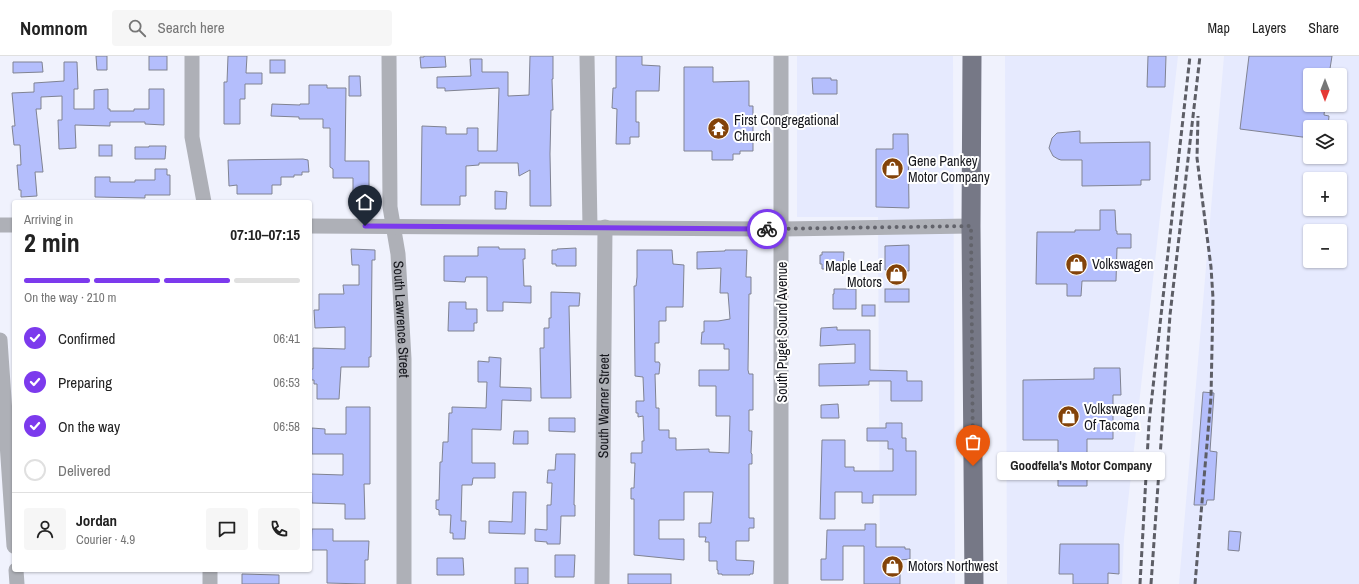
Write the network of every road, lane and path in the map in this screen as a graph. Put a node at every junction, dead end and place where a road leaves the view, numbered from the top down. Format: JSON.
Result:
{"nodes":[{"id":1,"x":192,"y":56,"type":"edge"},
{"id":2,"x":389,"y":56,"type":"edge"},
{"id":3,"x":587,"y":56,"type":"edge"},
{"id":4,"x":781,"y":56,"type":"edge"},
{"id":5,"x":972,"y":56,"type":"edge"},
{"id":6,"x":204,"y":200,"type":"edge"},
{"id":7,"x":0,"y":225,"type":"edge"},
{"id":8,"x":12,"y":225,"type":"edge"},
{"id":9,"x":312,"y":226,"type":"edge"},
{"id":10,"x":393,"y":226,"type":"junction"},
{"id":11,"x":971,"y":226,"type":"junction"},
{"id":12,"x":590,"y":227,"type":"junction"},
{"id":13,"x":605,"y":227,"type":"junction"},
{"id":14,"x":782,"y":229,"type":"junction"},
{"id":15,"x":0,"y":340,"type":"edge"},
{"id":16,"x":12,"y":517,"type":"edge"},
{"id":17,"x":16,"y":572,"type":"edge"},
{"id":18,"x":210,"y":572,"type":"edge"},
{"id":19,"x":17,"y":584,"type":"edge"},
{"id":20,"x":210,"y":584,"type":"edge"},
{"id":21,"x":404,"y":584,"type":"edge"},
{"id":22,"x":602,"y":584,"type":"edge"},
{"id":23,"x":782,"y":584,"type":"edge"},
{"id":24,"x":974,"y":584,"type":"edge"}],
"edges":[{"from":1,"to":6,"type":"street"},
{"from":2,"to":10,"type":"street","name":"South Lawrence Street"},
{"from":3,"to":12,"type":"street"},
{"from":4,"to":14,"type":"street","name":"South Puget Sound Avenue"},
{"from":5,"to":11,"type":"main road"},
{"from":7,"to":8,"type":"street"},
{"from":9,"to":10,"type":"street"},
{"from":10,"to":12,"type":"street"},
{"from":10,"to":21,"type":"street","name":"South Lawrence Street"},
{"from":11,"to":14,"type":"street"},
{"from":11,"to":24,"type":"main road"},
{"from":12,"to":13,"type":"street"},
{"from":13,"to":14,"type":"street"},
{"from":13,"to":22,"type":"street","name":"South Warner Street"},
{"from":14,"to":23,"type":"street","name":"South Puget Sound Avenue"},
{"from":15,"to":16,"type":"street"},
{"from":17,"to":19,"type":"street"},
{"from":18,"to":20,"type":"street"}]}
